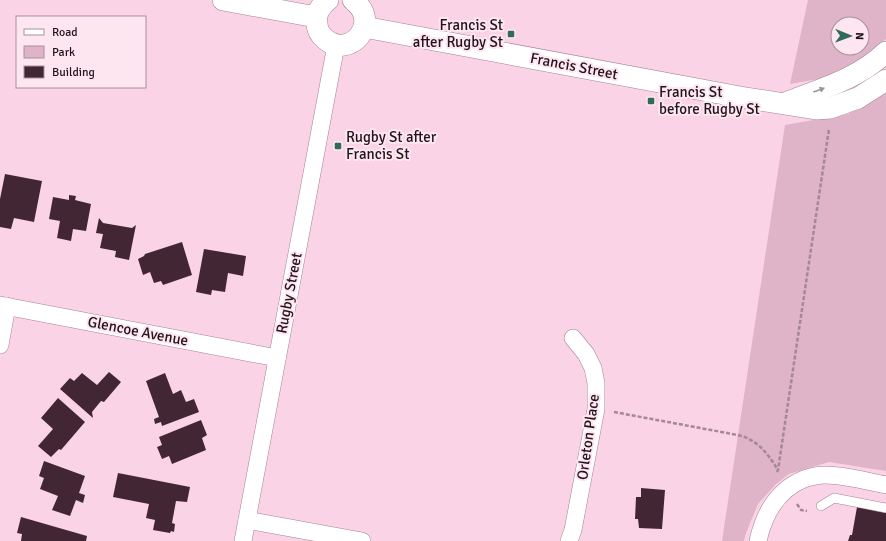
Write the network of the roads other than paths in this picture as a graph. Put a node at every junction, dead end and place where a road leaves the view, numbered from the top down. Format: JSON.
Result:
{"nodes":[{"id":1,"x":224,"y":0,"type":"edge"},
{"id":2,"x":328,"y":0,"type":"edge"},
{"id":3,"x":353,"y":0,"type":"edge"},
{"id":4,"x":316,"y":17,"type":"junction"},
{"id":5,"x":364,"y":27,"type":"junction"},
{"id":6,"x":336,"y":45,"type":"junction"},
{"id":7,"x":886,"y":52,"type":"edge"},
{"id":8,"x":886,"y":80,"type":"edge"},
{"id":9,"x":783,"y":104,"type":"junction"},
{"id":10,"x":4,"y":305,"type":"edge"},
{"id":11,"x":573,"y":338,"type":"dead end"},
{"id":12,"x":0,"y":344,"type":"edge"},
{"id":13,"x":277,"y":358,"type":"junction"},
{"id":14,"x":886,"y":485,"type":"edge"},
{"id":15,"x":821,"y":506,"type":"dead end"},
{"id":16,"x":886,"y":508,"type":"edge"},
{"id":17,"x":247,"y":520,"type":"junction"},
{"id":18,"x":243,"y":541,"type":"edge"},
{"id":19,"x":362,"y":541,"type":"edge"},
{"id":20,"x":569,"y":541,"type":"edge"},
{"id":21,"x":758,"y":541,"type":"edge"}],
"edges":[{"from":1,"to":4,"type":"street"},
{"from":2,"to":4,"type":"street"},
{"from":3,"to":5,"type":"street"},
{"from":4,"to":6,"type":"street"},
{"from":5,"to":6,"type":"street"},
{"from":5,"to":9,"type":"street","name":"Francis Street"},
{"from":6,"to":13,"type":"street","name":"Rugby Street"},
{"from":9,"to":7,"type":"street","name":"Francis Street","one_way":true},
{"from":8,"to":9,"type":"street","name":"Francis Street"},
{"from":10,"to":12,"type":"street"},
{"from":10,"to":13,"type":"street","name":"Glencoe Avenue"},
{"from":11,"to":20,"type":"street","name":"Orleton Place"},
{"from":13,"to":17,"type":"street","name":"Rugby Street"},
{"from":14,"to":21,"type":"street"},
{"from":15,"to":16,"type":"lane"},
{"from":17,"to":18,"type":"street","name":"Rugby Street"},
{"from":17,"to":19,"type":"street"}]}
